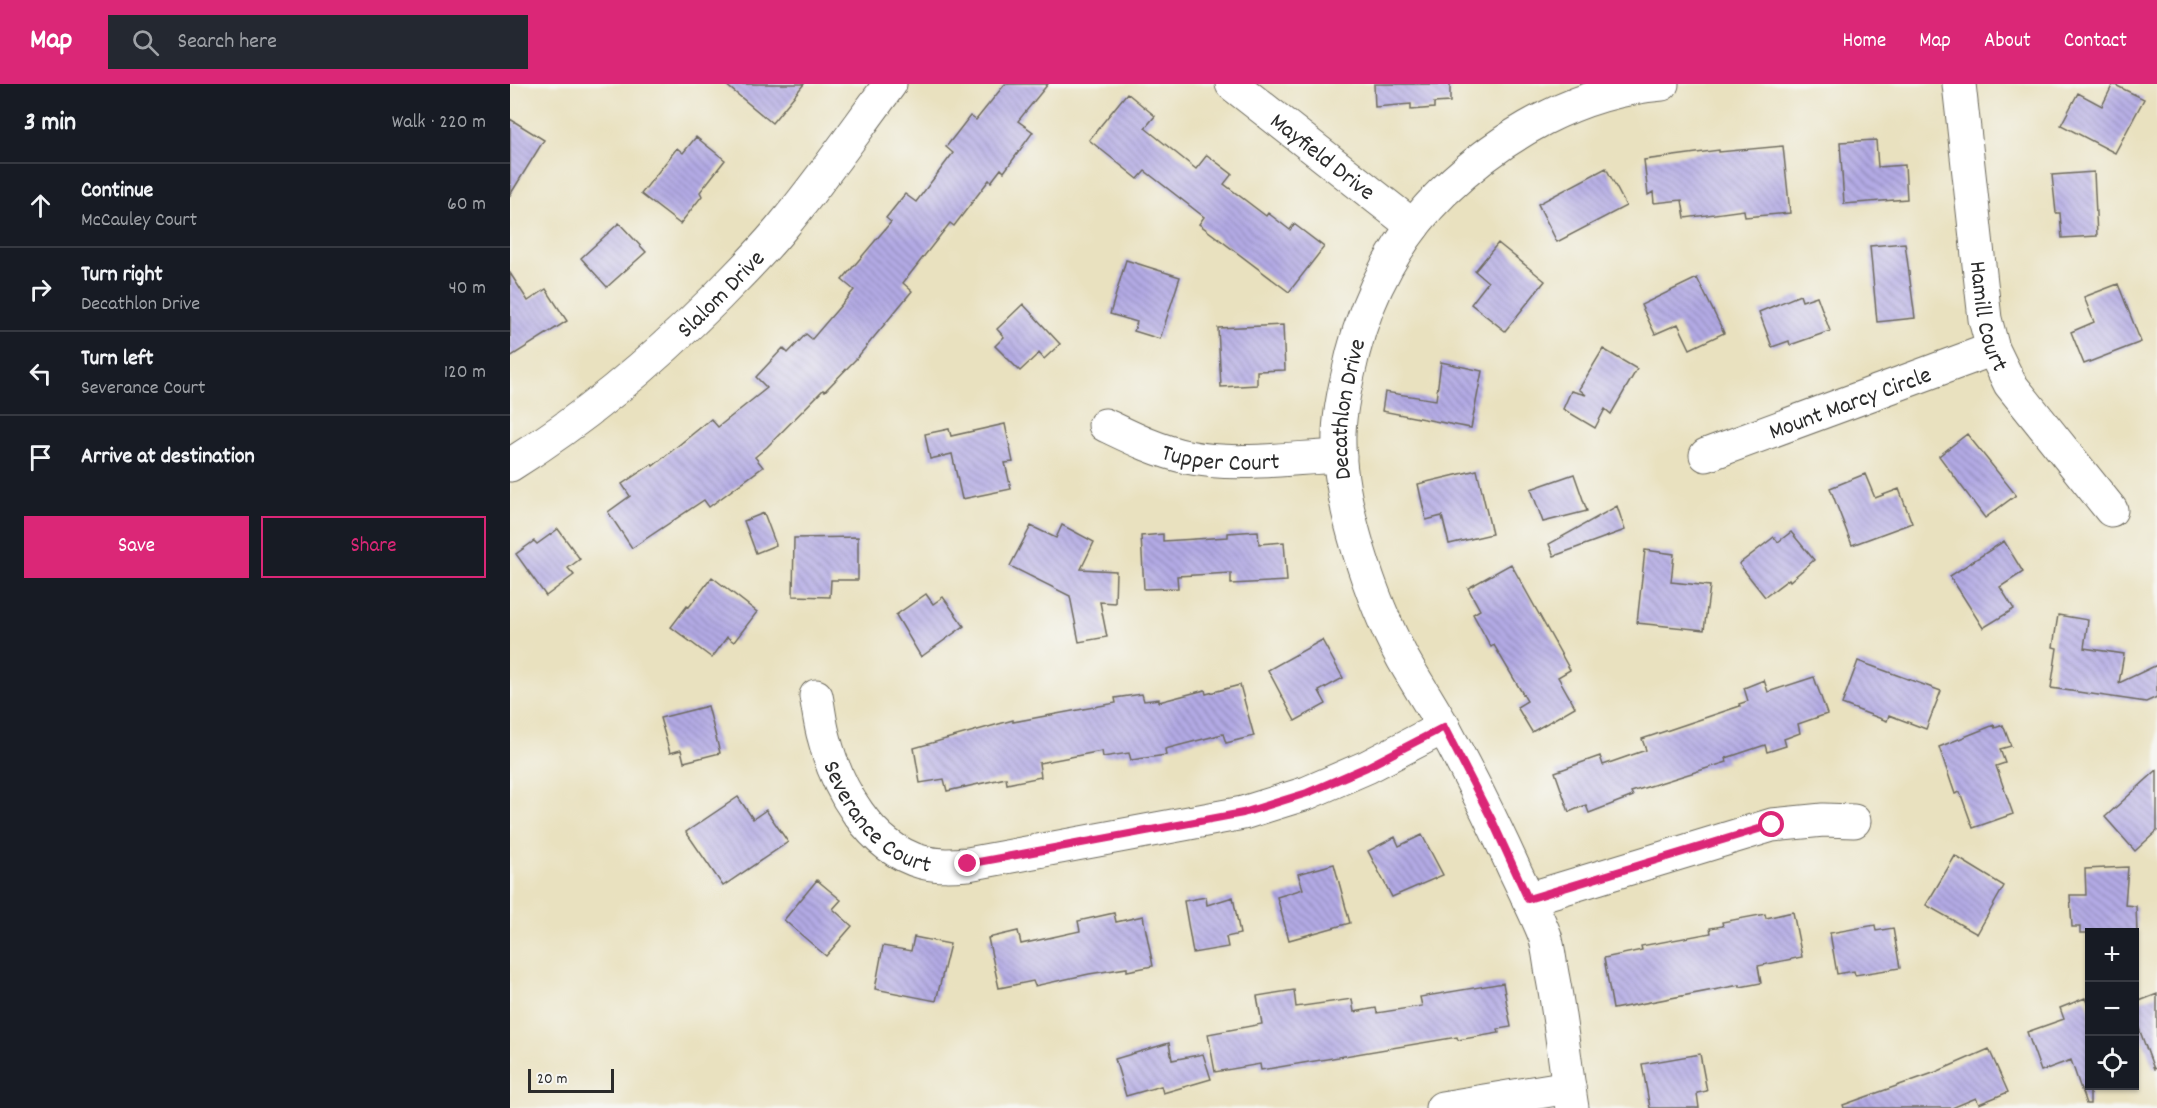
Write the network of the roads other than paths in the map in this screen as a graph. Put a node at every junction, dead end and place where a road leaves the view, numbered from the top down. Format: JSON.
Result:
{"nodes":[{"id":1,"x":890,"y":84,"type":"edge"},
{"id":2,"x":1232,"y":84,"type":"edge"},
{"id":3,"x":1650,"y":84,"type":"edge"},
{"id":4,"x":1959,"y":84,"type":"edge"},
{"id":5,"x":1413,"y":226,"type":"junction"},
{"id":6,"x":1993,"y":349,"type":"junction"},
{"id":7,"x":1105,"y":425,"type":"dead end"},
{"id":8,"x":1706,"y":455,"type":"dead end"},
{"id":9,"x":1340,"y":456,"type":"junction"},
{"id":10,"x":510,"y":465,"type":"edge"},
{"id":11,"x":2111,"y":510,"type":"dead end"},
{"id":12,"x":816,"y":696,"type":"dead end"},
{"id":13,"x":1444,"y":727,"type":"junction"},
{"id":14,"x":1854,"y":821,"type":"dead end"},
{"id":15,"x":1528,"y":899,"type":"junction"},
{"id":16,"x":1570,"y":1097,"type":"edge"},
{"id":17,"x":1442,"y":1108,"type":"edge"}],
"edges":[{"from":1,"to":10,"type":"street","name":"Slalom Drive"},
{"from":2,"to":5,"type":"street","name":"Mayfield Drive"},
{"from":3,"to":5,"type":"street","name":"Decathlon Drive"},
{"from":4,"to":6,"type":"street","name":"Hamill Court"},
{"from":5,"to":9,"type":"street","name":"Decathlon Drive"},
{"from":6,"to":8,"type":"street","name":"Mount Marcy Circle"},
{"from":6,"to":11,"type":"street","name":"Hamill Court"},
{"from":7,"to":9,"type":"street","name":"Tupper Court"},
{"from":9,"to":13,"type":"street","name":"Decathlon Drive"},
{"from":12,"to":13,"type":"street","name":"Severance Court"},
{"from":13,"to":15,"type":"street","name":"Decathlon Drive"},
{"from":14,"to":15,"type":"street"},
{"from":15,"to":16,"type":"street","name":"Decathlon Drive"},
{"from":16,"to":17,"type":"street"}]}
